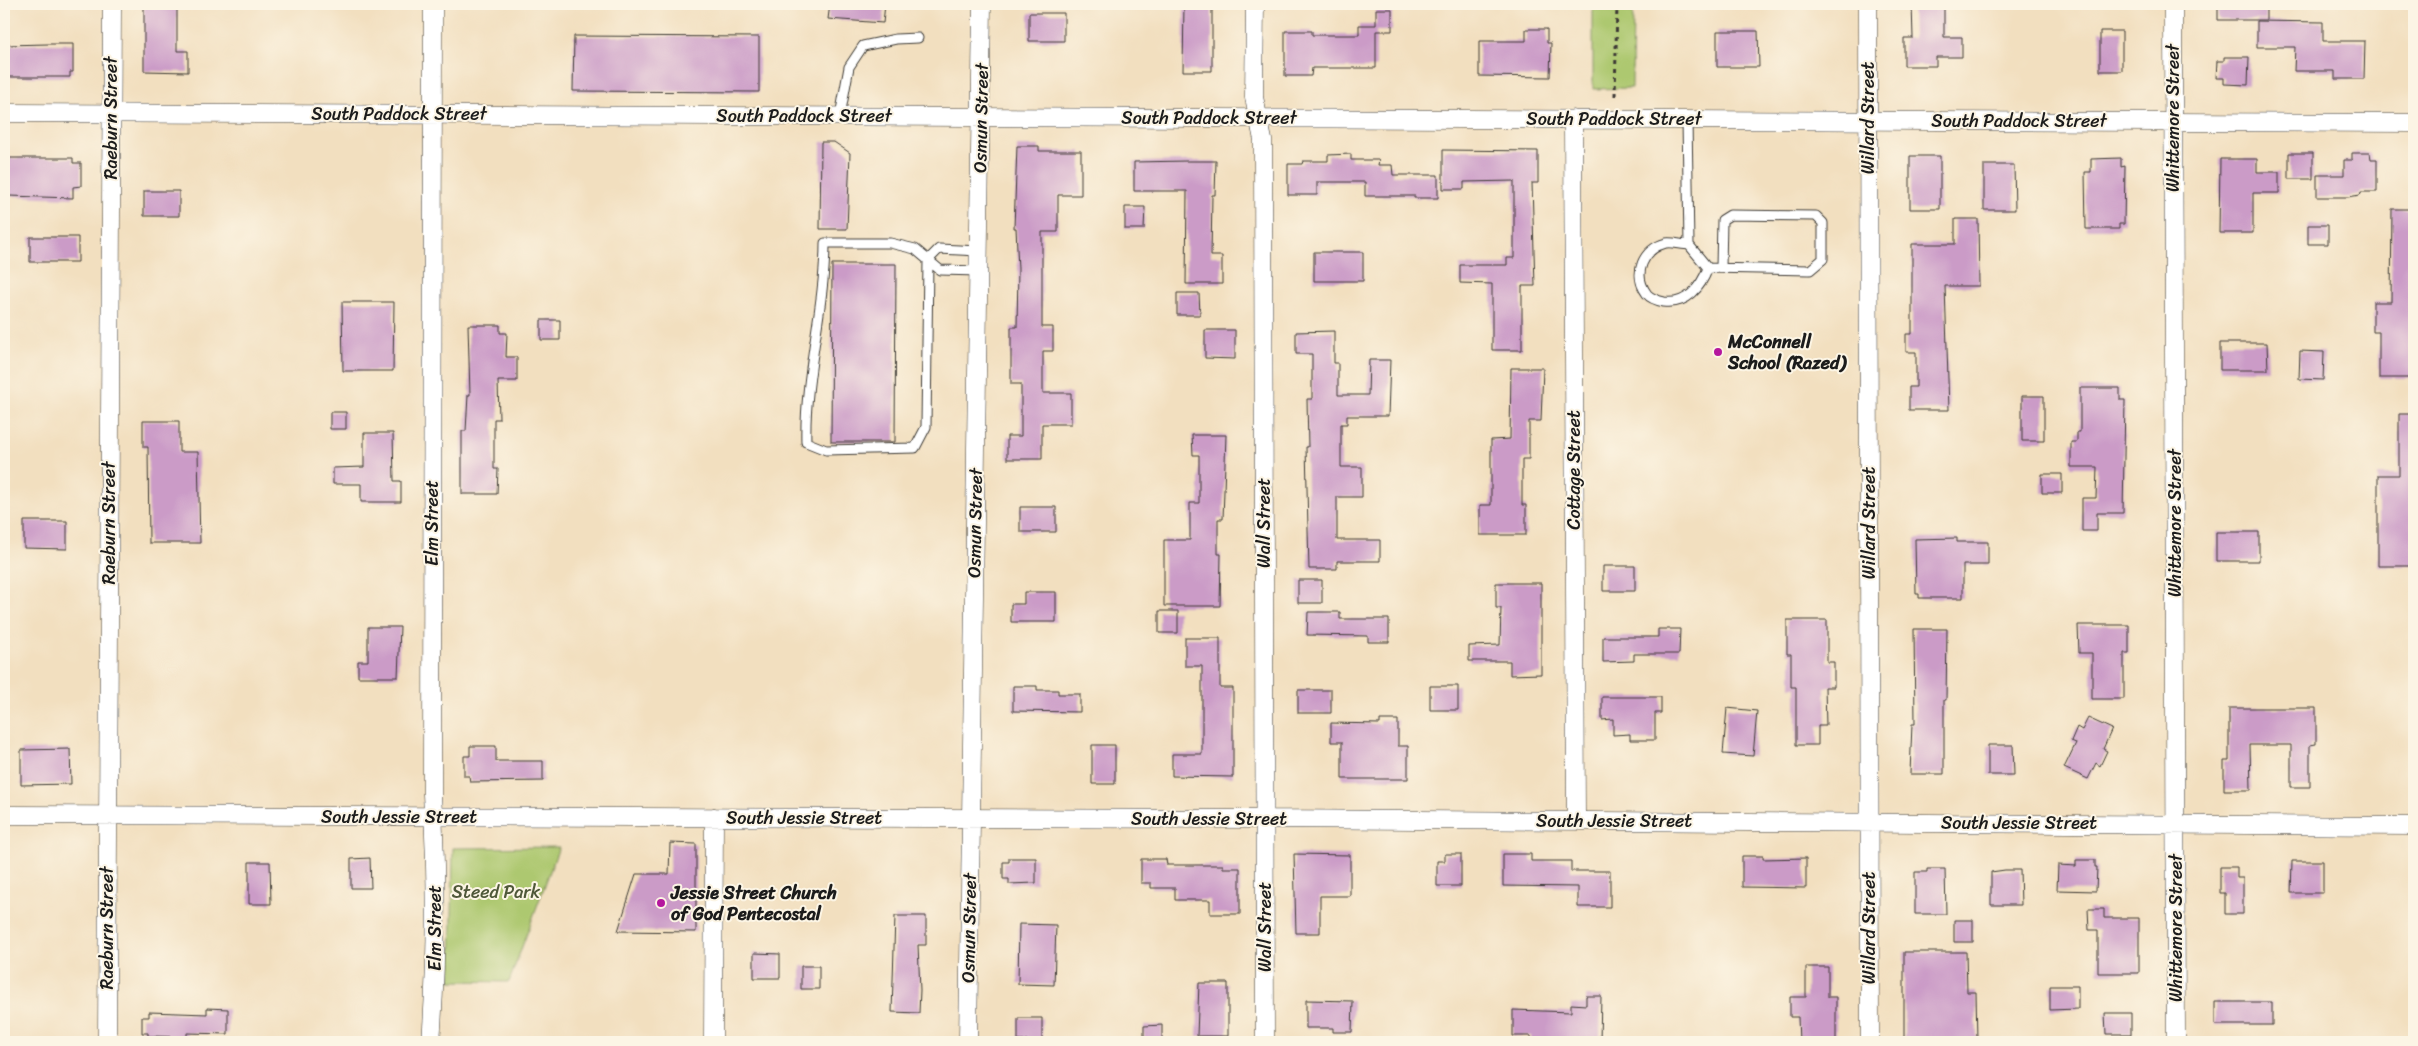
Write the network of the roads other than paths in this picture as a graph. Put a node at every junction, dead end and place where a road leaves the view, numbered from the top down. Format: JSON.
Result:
{"nodes":[{"id":1,"x":112,"y":4,"type":"edge"},
{"id":2,"x":433,"y":4,"type":"edge"},
{"id":3,"x":982,"y":4,"type":"edge"},
{"id":4,"x":1255,"y":4,"type":"edge"},
{"id":5,"x":1868,"y":4,"type":"edge"},
{"id":6,"x":2173,"y":4,"type":"edge"},
{"id":7,"x":918,"y":38,"type":"dead end"},
{"id":8,"x":4,"y":113,"type":"edge"},
{"id":9,"x":111,"y":113,"type":"junction"},
{"id":10,"x":433,"y":114,"type":"junction"},
{"id":11,"x":840,"y":116,"type":"junction"},
{"id":12,"x":981,"y":116,"type":"junction"},
{"id":13,"x":1258,"y":118,"type":"junction"},
{"id":14,"x":1573,"y":119,"type":"junction"},
{"id":15,"x":1688,"y":120,"type":"junction"},
{"id":16,"x":1868,"y":120,"type":"junction"},
{"id":17,"x":2173,"y":122,"type":"junction"},
{"id":18,"x":2414,"y":123,"type":"edge"},
{"id":19,"x":1689,"y":245,"type":"junction"},
{"id":20,"x":979,"y":251,"type":"junction"},
{"id":21,"x":928,"y":260,"type":"junction"},
{"id":22,"x":1708,"y":268,"type":"junction"},
{"id":23,"x":1721,"y":268,"type":"junction"},
{"id":24,"x":979,"y":271,"type":"junction"},
{"id":25,"x":4,"y":815,"type":"edge"},
{"id":26,"x":108,"y":816,"type":"junction"},
{"id":27,"x":434,"y":817,"type":"junction"},
{"id":28,"x":714,"y":817,"type":"junction"},
{"id":29,"x":971,"y":818,"type":"junction"},
{"id":30,"x":1265,"y":819,"type":"junction"},
{"id":31,"x":1576,"y":821,"type":"junction"},
{"id":32,"x":1869,"y":822,"type":"junction"},
{"id":33,"x":2176,"y":824,"type":"junction"},
{"id":34,"x":2414,"y":826,"type":"edge"},
{"id":35,"x":106,"y":1042,"type":"edge"},
{"id":36,"x":431,"y":1042,"type":"edge"},
{"id":37,"x":713,"y":1042,"type":"edge"},
{"id":38,"x":968,"y":1042,"type":"edge"},
{"id":39,"x":1265,"y":1042,"type":"edge"},
{"id":40,"x":1870,"y":1042,"type":"edge"},
{"id":41,"x":2176,"y":1042,"type":"edge"}],
"edges":[{"from":1,"to":9,"type":"street","name":"Raeburn Street"},
{"from":2,"to":10,"type":"street","name":"Elm Street"},
{"from":3,"to":12,"type":"street","name":"Osmun Street"},
{"from":4,"to":13,"type":"street","name":"Wall Street"},
{"from":5,"to":16,"type":"street","name":"Willard Street"},
{"from":6,"to":17,"type":"street","name":"Whittemore Street"},
{"from":7,"to":11,"type":"lane"},
{"from":8,"to":9,"type":"street","name":"South Paddock Street"},
{"from":9,"to":10,"type":"street","name":"South Paddock Street"},
{"from":9,"to":26,"type":"street","name":"Raeburn Street"},
{"from":10,"to":11,"type":"street","name":"South Paddock Street"},
{"from":10,"to":27,"type":"street","name":"Elm Street"},
{"from":11,"to":12,"type":"street","name":"South Paddock Street"},
{"from":12,"to":13,"type":"street","name":"South Paddock Street"},
{"from":12,"to":20,"type":"street","name":"Osmun Street"},
{"from":13,"to":14,"type":"street","name":"South Paddock Street"},
{"from":13,"to":30,"type":"street","name":"Wall Street"},
{"from":14,"to":15,"type":"street","name":"South Paddock Street"},
{"from":14,"to":31,"type":"street","name":"Cottage Street"},
{"from":15,"to":16,"type":"street","name":"South Paddock Street"},
{"from":15,"to":19,"type":"lane"},
{"from":16,"to":17,"type":"street","name":"South Paddock Street"},
{"from":16,"to":32,"type":"street","name":"Willard Street"},
{"from":17,"to":18,"type":"street","name":"South Paddock Street"},
{"from":17,"to":33,"type":"street","name":"Whittemore Street"},
{"from":19,"to":22,"type":"lane"},
{"from":19,"to":22,"type":"lane"},
{"from":20,"to":21,"type":"lane"},
{"from":20,"to":24,"type":"street","name":"Osmun Street"},
{"from":21,"to":21,"type":"lane"},
{"from":21,"to":24,"type":"lane"},
{"from":22,"to":23,"type":"lane"},
{"from":23,"to":23,"type":"lane"},
{"from":24,"to":29,"type":"street","name":"Osmun Street"},
{"from":25,"to":26,"type":"street","name":"South Jessie Street"},
{"from":26,"to":27,"type":"street","name":"South Jessie Street"},
{"from":26,"to":35,"type":"street","name":"Raeburn Street"},
{"from":27,"to":28,"type":"street","name":"South Jessie Street"},
{"from":27,"to":36,"type":"street","name":"Elm Street"},
{"from":28,"to":29,"type":"street","name":"South Jessie Street"},
{"from":28,"to":37,"type":"street"},
{"from":29,"to":30,"type":"street","name":"South Jessie Street"},
{"from":29,"to":38,"type":"street","name":"Osmun Street"},
{"from":30,"to":31,"type":"street","name":"South Jessie Street"},
{"from":30,"to":39,"type":"street","name":"Wall Street"},
{"from":31,"to":32,"type":"street","name":"South Jessie Street"},
{"from":32,"to":33,"type":"street","name":"South Jessie Street"},
{"from":32,"to":40,"type":"street","name":"Willard Street"},
{"from":33,"to":34,"type":"street","name":"South Jessie Street"},
{"from":33,"to":41,"type":"street","name":"Whittemore Street"}]}
